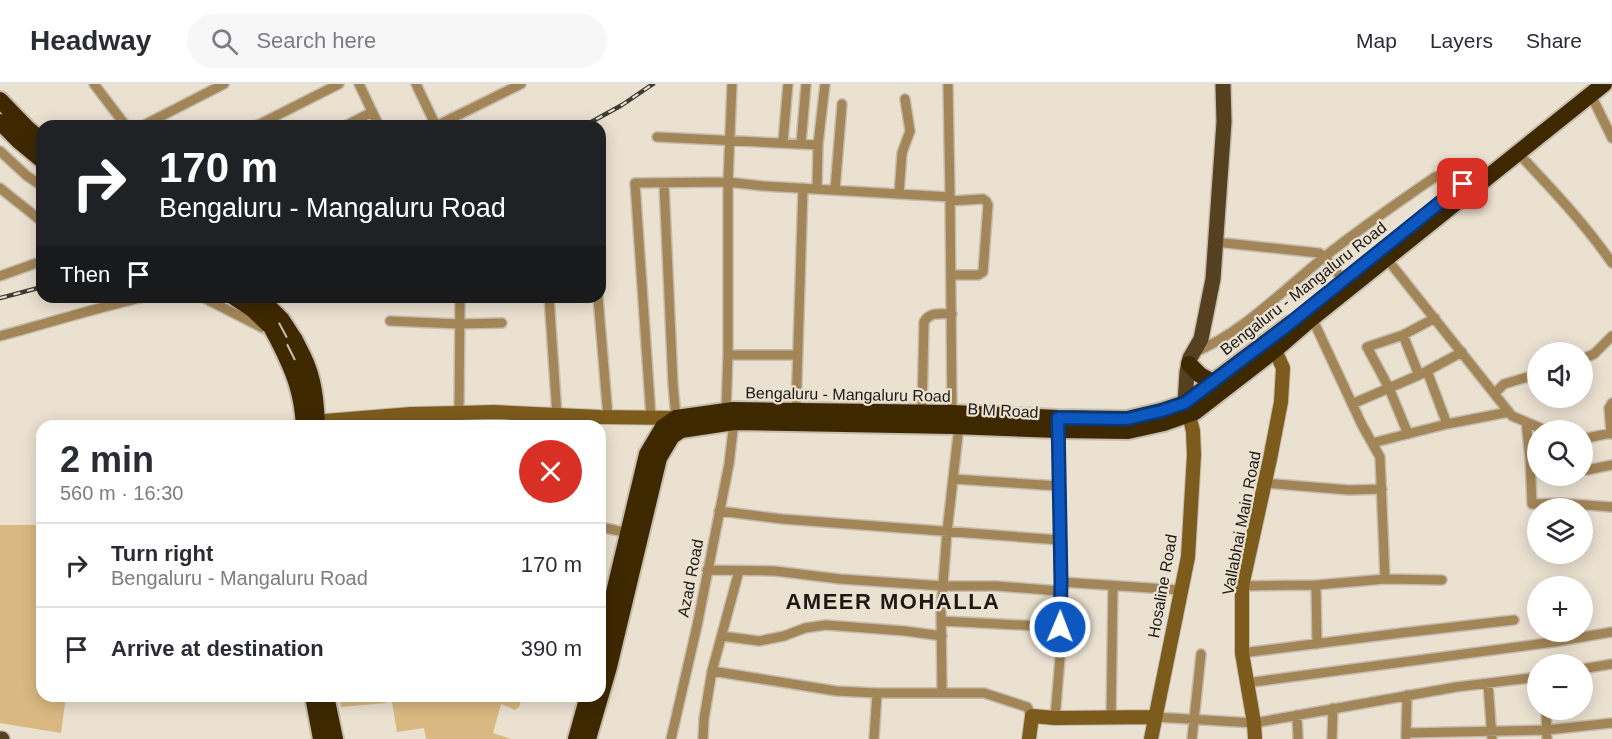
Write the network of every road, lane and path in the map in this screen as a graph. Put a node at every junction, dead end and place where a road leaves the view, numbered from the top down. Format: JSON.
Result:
{"nodes":[{"id":1,"x":94,"y":84,"type":"edge"},
{"id":2,"x":224,"y":84,"type":"edge"},
{"id":3,"x":339,"y":84,"type":"edge"},
{"id":4,"x":359,"y":84,"type":"edge"},
{"id":5,"x":521,"y":84,"type":"edge"},
{"id":6,"x":732,"y":84,"type":"edge"},
{"id":7,"x":788,"y":84,"type":"edge"},
{"id":8,"x":806,"y":84,"type":"edge"},
{"id":9,"x":825,"y":84,"type":"edge"},
{"id":10,"x":948,"y":84,"type":"edge"},
{"id":11,"x":1223,"y":84,"type":"edge"},
{"id":12,"x":420,"y":86,"type":"edge"},
{"id":13,"x":1594,"y":88,"type":"edge"},
{"id":14,"x":905,"y":99,"type":"dead end"},
{"id":15,"x":0,"y":100,"type":"edge"},
{"id":16,"x":842,"y":104,"type":"dead end"},
{"id":17,"x":372,"y":112,"type":"junction"},
{"id":18,"x":121,"y":120,"type":"edge"},
{"id":19,"x":154,"y":120,"type":"edge"},
{"id":20,"x":268,"y":120,"type":"edge"},
{"id":21,"x":357,"y":120,"type":"edge"},
{"id":22,"x":376,"y":120,"type":"edge"},
{"id":23,"x":434,"y":120,"type":"edge"},
{"id":24,"x":448,"y":120,"type":"edge"},
{"id":25,"x":0,"y":122,"type":"edge"},
{"id":26,"x":36,"y":136,"type":"edge"},
{"id":27,"x":657,"y":137,"type":"dead end"},
{"id":28,"x":1612,"y":138,"type":"edge"},
{"id":29,"x":730,"y":140,"type":"junction"},
{"id":30,"x":783,"y":142,"type":"junction"},
{"id":31,"x":801,"y":144,"type":"junction"},
{"id":32,"x":818,"y":145,"type":"junction"},
{"id":33,"x":0,"y":151,"type":"edge"},
{"id":34,"x":1518,"y":153,"type":"junction"},
{"id":35,"x":36,"y":155,"type":"edge"},
{"id":36,"x":36,"y":182,"type":"edge"},
{"id":37,"x":728,"y":182,"type":"junction"},
{"id":38,"x":664,"y":183,"type":"junction"},
{"id":39,"x":1463,"y":184,"type":"junction"},
{"id":40,"x":0,"y":188,"type":"edge"},
{"id":41,"x":804,"y":188,"type":"junction"},
{"id":42,"x":817,"y":189,"type":"junction"},
{"id":43,"x":835,"y":190,"type":"junction"},
{"id":44,"x":899,"y":194,"type":"junction"},
{"id":45,"x":950,"y":199,"type":"junction"},
{"id":46,"x":36,"y":217,"type":"edge"},
{"id":47,"x":1215,"y":242,"type":"junction"},
{"id":48,"x":1325,"y":257,"type":"junction"},
{"id":49,"x":1387,"y":259,"type":"junction"},
{"id":50,"x":36,"y":263,"type":"edge"},
{"id":51,"x":1612,"y":263,"type":"edge"},
{"id":52,"x":951,"y":275,"type":"junction"},
{"id":53,"x":0,"y":276,"type":"edge"},
{"id":54,"x":1343,"y":280,"type":"junction"},
{"id":55,"x":103,"y":303,"type":"edge"},
{"id":56,"x":214,"y":303,"type":"edge"},
{"id":57,"x":243,"y":303,"type":"edge"},
{"id":58,"x":265,"y":303,"type":"edge"},
{"id":59,"x":459,"y":303,"type":"edge"},
{"id":60,"x":549,"y":303,"type":"edge"},
{"id":61,"x":598,"y":303,"type":"edge"},
{"id":62,"x":952,"y":314,"type":"junction"},
{"id":63,"x":1312,"y":318,"type":"junction"},
{"id":64,"x":1435,"y":318,"type":"junction"},
{"id":65,"x":390,"y":321,"type":"dead end"},
{"id":66,"x":459,"y":324,"type":"junction"},
{"id":67,"x":502,"y":324,"type":"dead end"},
{"id":68,"x":1403,"y":335,"type":"junction"},
{"id":69,"x":0,"y":336,"type":"edge"},
{"id":70,"x":1612,"y":336,"type":"edge"},
{"id":71,"x":287,"y":341,"type":"junction"},
{"id":72,"x":1275,"y":350,"type":"junction"},
{"id":73,"x":1462,"y":352,"type":"junction"},
{"id":74,"x":797,"y":354,"type":"junction"},
{"id":75,"x":1593,"y":354,"type":"edge"},
{"id":76,"x":728,"y":355,"type":"junction"},
{"id":77,"x":1191,"y":359,"type":"junction"},
{"id":78,"x":1423,"y":373,"type":"junction"},
{"id":79,"x":1527,"y":377,"type":"edge"},
{"id":80,"x":1213,"y":382,"type":"junction"},
{"id":81,"x":1389,"y":388,"type":"junction"},
{"id":82,"x":1495,"y":393,"type":"junction"},
{"id":83,"x":1612,"y":403,"type":"edge"},
{"id":84,"x":1352,"y":404,"type":"junction"},
{"id":85,"x":1187,"y":409,"type":"junction"},
{"id":86,"x":796,"y":411,"type":"junction"},
{"id":87,"x":1509,"y":412,"type":"junction"},
{"id":88,"x":459,"y":413,"type":"junction"},
{"id":89,"x":922,"y":413,"type":"junction"},
{"id":90,"x":557,"y":416,"type":"junction"},
{"id":91,"x":608,"y":417,"type":"junction"},
{"id":92,"x":730,"y":417,"type":"junction"},
{"id":93,"x":651,"y":418,"type":"junction"},
{"id":94,"x":676,"y":418,"type":"junction"},
{"id":95,"x":303,"y":420,"type":"edge"},
{"id":96,"x":321,"y":420,"type":"edge"},
{"id":97,"x":322,"y":420,"type":"edge"},
{"id":98,"x":410,"y":420,"type":"edge"},
{"id":99,"x":955,"y":420,"type":"junction"},
{"id":100,"x":1526,"y":422,"type":"joint"},
{"id":101,"x":1058,"y":424,"type":"junction"},
{"id":102,"x":1447,"y":424,"type":"junction"},
{"id":103,"x":1611,"y":433,"type":"edge"},
{"id":104,"x":1408,"y":434,"type":"junction"},
{"id":105,"x":1593,"y":437,"type":"edge"},
{"id":106,"x":1372,"y":443,"type":"junction"},
{"id":107,"x":1612,"y":465,"type":"edge"},
{"id":108,"x":1593,"y":469,"type":"edge"},
{"id":109,"x":648,"y":479,"type":"junction"},
{"id":110,"x":953,"y":479,"type":"junction"},
{"id":111,"x":1265,"y":483,"type":"junction"},
{"id":112,"x":1059,"y":486,"type":"junction"},
{"id":113,"x":1382,"y":489,"type":"junction"},
{"id":114,"x":1612,"y":507,"type":"edge"},
{"id":115,"x":719,"y":510,"type":"junction"},
{"id":116,"x":606,"y":528,"type":"edge"},
{"id":117,"x":947,"y":532,"type":"junction"},
{"id":118,"x":629,"y":533,"type":"junction"},
{"id":119,"x":1060,"y":540,"type":"junction"},
{"id":120,"x":707,"y":570,"type":"junction"},
{"id":121,"x":739,"y":571,"type":"junction"},
{"id":122,"x":1385,"y":579,"type":"junction"},
{"id":123,"x":1442,"y":580,"type":"dead end"},
{"id":124,"x":1316,"y":585,"type":"junction"},
{"id":125,"x":943,"y":586,"type":"junction"},
{"id":126,"x":1113,"y":586,"type":"junction"},
{"id":127,"x":1242,"y":586,"type":"junction"},
{"id":128,"x":1061,"y":587,"type":"junction"},
{"id":129,"x":1181,"y":590,"type":"junction"},
{"id":130,"x":1514,"y":620,"type":"dead end"},
{"id":131,"x":941,"y":621,"type":"junction"},
{"id":132,"x":606,"y":627,"type":"edge"},
{"id":133,"x":1060,"y":627,"type":"junction"},
{"id":134,"x":1612,"y":632,"type":"edge"},
{"id":135,"x":722,"y":636,"type":"junction"},
{"id":136,"x":942,"y":636,"type":"junction"},
{"id":137,"x":1317,"y":644,"type":"junction"},
{"id":138,"x":1201,"y":654,"type":"dead end"},
{"id":139,"x":1242,"y":654,"type":"junction"},
{"id":140,"x":1612,"y":664,"type":"edge"},
{"id":141,"x":1593,"y":667,"type":"edge"},
{"id":142,"x":712,"y":671,"type":"junction"},
{"id":143,"x":606,"y":677,"type":"edge"},
{"id":144,"x":1527,"y":678,"type":"edge"},
{"id":145,"x":1246,"y":683,"type":"junction"},
{"id":146,"x":1488,"y":683,"type":"junction"},
{"id":147,"x":877,"y":693,"type":"junction"},
{"id":148,"x":942,"y":693,"type":"junction"},
{"id":149,"x":1407,"y":695,"type":"junction"},
{"id":150,"x":314,"y":702,"type":"edge"},
{"id":151,"x":327,"y":702,"type":"edge"},
{"id":152,"x":586,"y":702,"type":"edge"},
{"id":153,"x":599,"y":702,"type":"edge"},
{"id":154,"x":1333,"y":708,"type":"junction"},
{"id":155,"x":1297,"y":715,"type":"junction"},
{"id":156,"x":1032,"y":716,"type":"junction"},
{"id":157,"x":1155,"y":717,"type":"junction"},
{"id":158,"x":1055,"y":718,"type":"junction"},
{"id":159,"x":1111,"y":718,"type":"junction"},
{"id":160,"x":1194,"y":719,"type":"junction"},
{"id":161,"x":1254,"y":723,"type":"junction"},
{"id":162,"x":1612,"y":723,"type":"edge"},
{"id":163,"x":1547,"y":734,"type":"edge"},
{"id":164,"x":1491,"y":735,"type":"edge"},
{"id":165,"x":1406,"y":736,"type":"edge"},
{"id":166,"x":321,"y":739,"type":"edge"},
{"id":167,"x":335,"y":739,"type":"edge"},
{"id":168,"x":576,"y":739,"type":"edge"},
{"id":169,"x":588,"y":739,"type":"edge"},
{"id":170,"x":671,"y":739,"type":"edge"},
{"id":171,"x":703,"y":739,"type":"edge"},
{"id":172,"x":874,"y":739,"type":"edge"},
{"id":173,"x":1029,"y":739,"type":"edge"},
{"id":174,"x":1151,"y":739,"type":"edge"},
{"id":175,"x":1192,"y":739,"type":"edge"},
{"id":176,"x":1256,"y":739,"type":"edge"},
{"id":177,"x":1298,"y":739,"type":"edge"},
{"id":178,"x":1332,"y":739,"type":"edge"}],
"edges":[{"from":1,"to":18,"type":"street"},
{"from":2,"to":19,"type":"street"},
{"from":3,"to":20,"type":"street"},
{"from":4,"to":17,"type":"street"},
{"from":5,"to":24,"type":"street"},
{"from":6,"to":29,"type":"street","name":"Azad Road"},
{"from":7,"to":30,"type":"street"},
{"from":8,"to":31,"type":"street"},
{"from":9,"to":32,"type":"street"},
{"from":10,"to":45,"type":"street"},
{"from":11,"to":47,"type":"main road"},
{"from":12,"to":23,"type":"street"},
{"from":13,"to":28,"type":"street"},
{"from":13,"to":34,"type":"highway"},
{"from":13,"to":39,"type":"highway","name":"Bengaluru - Mangaluru Road"},
{"from":14,"to":44,"type":"street"},
{"from":15,"to":26,"type":"highway"},
{"from":16,"to":43,"type":"street"},
{"from":17,"to":21,"type":"street"},
{"from":17,"to":22,"type":"street"},
{"from":25,"to":35,"type":"highway"},
{"from":27,"to":29,"type":"street"},
{"from":29,"to":30,"type":"street"},
{"from":29,"to":37,"type":"street","name":"Azad Road"},
{"from":30,"to":31,"type":"street"},
{"from":31,"to":32,"type":"street"},
{"from":32,"to":42,"type":"street"},
{"from":33,"to":36,"type":"street"},
{"from":34,"to":49,"type":"highway"},
{"from":34,"to":51,"type":"street"},
{"from":37,"to":38,"type":"street"},
{"from":37,"to":41,"type":"street"},
{"from":37,"to":76,"type":"street","name":"Azad Road"},
{"from":38,"to":93,"type":"street"},
{"from":38,"to":94,"type":"street"},
{"from":39,"to":48,"type":"street"},
{"from":39,"to":54,"type":"highway","name":"Bengaluru - Mangaluru Road"},
{"from":40,"to":46,"type":"street"},
{"from":41,"to":42,"type":"street"},
{"from":41,"to":74,"type":"street"},
{"from":42,"to":43,"type":"street"},
{"from":43,"to":44,"type":"street"},
{"from":44,"to":45,"type":"street"},
{"from":45,"to":52,"type":"street"},
{"from":45,"to":52,"type":"street"},
{"from":47,"to":48,"type":"street"},
{"from":47,"to":77,"type":"main road"},
{"from":48,"to":54,"type":"street"},
{"from":48,"to":77,"type":"street"},
{"from":49,"to":63,"type":"highway"},
{"from":49,"to":64,"type":"street"},
{"from":50,"to":53,"type":"street"},
{"from":52,"to":62,"type":"street"},
{"from":54,"to":80,"type":"highway","name":"Bengaluru - Mangaluru Road"},
{"from":55,"to":69,"type":"street"},
{"from":56,"to":97,"type":"street"},
{"from":57,"to":71,"type":"highway","bridge":true},
{"from":58,"to":71,"type":"highway"},
{"from":59,"to":66,"type":"street"},
{"from":60,"to":90,"type":"street"},
{"from":61,"to":91,"type":"street"},
{"from":62,"to":89,"type":"street"},
{"from":62,"to":99,"type":"street"},
{"from":63,"to":72,"type":"highway"},
{"from":63,"to":84,"type":"street"},
{"from":64,"to":68,"type":"street"},
{"from":64,"to":73,"type":"street"},
{"from":65,"to":66,"type":"street"},
{"from":66,"to":67,"type":"street"},
{"from":66,"to":88,"type":"street"},
{"from":68,"to":78,"type":"street"},
{"from":68,"to":81,"type":"street"},
{"from":70,"to":75,"type":"street"},
{"from":71,"to":95,"type":"highway"},
{"from":71,"to":96,"type":"highway","bridge":true},
{"from":72,"to":85,"type":"highway"},
{"from":72,"to":111,"type":"street","name":"Vallabhai Main Road"},
{"from":73,"to":78,"type":"street"},
{"from":73,"to":82,"type":"street"},
{"from":74,"to":76,"type":"street"},
{"from":74,"to":86,"type":"street"},
{"from":76,"to":92,"type":"street","name":"Azad Road"},
{"from":77,"to":80,"type":"highway"},
{"from":77,"to":85,"type":"main road"},
{"from":78,"to":81,"type":"street"},
{"from":78,"to":102,"type":"street"},
{"from":79,"to":82,"type":"street"},
{"from":80,"to":85,"type":"highway","name":"Bengaluru - Mangaluru Road"},
{"from":81,"to":84,"type":"street"},
{"from":81,"to":104,"type":"street"},
{"from":82,"to":87,"type":"street"},
{"from":83,"to":103,"type":"street"},
{"from":84,"to":106,"type":"street"},
{"from":85,"to":101,"type":"highway","name":"Bengaluru - Mangaluru Road"},
{"from":85,"to":129,"type":"street","name":"Hosaline Road"},
{"from":86,"to":89,"type":"highway","name":"Bengaluru - Mangaluru Road"},
{"from":86,"to":92,"type":"highway","name":"Bengaluru - Mangaluru Road"},
{"from":87,"to":100,"type":"street"},
{"from":87,"to":102,"type":"street"},
{"from":88,"to":90,"type":"street"},
{"from":88,"to":98,"type":"street"},
{"from":89,"to":99,"type":"highway","name":"Bengaluru - Mangaluru Road"},
{"from":90,"to":91,"type":"street"},
{"from":91,"to":93,"type":"street"},
{"from":92,"to":94,"type":"highway","name":"Bengaluru - Mangaluru Road"},
{"from":92,"to":99,"type":"highway","name":"B M Road"},
{"from":92,"to":109,"type":"highway","name":"B M Road"},
{"from":92,"to":115,"type":"street","name":"Azad Road"},
{"from":93,"to":94,"type":"street"},
{"from":94,"to":109,"type":"highway"},
{"from":99,"to":101,"type":"highway","name":"B M Road"},
{"from":99,"to":110,"type":"street"},
{"from":100,"to":114,"type":"street"},
{"from":101,"to":112,"type":"street"},
{"from":102,"to":104,"type":"street"},
{"from":103,"to":105,"type":"street"},
{"from":104,"to":106,"type":"street"},
{"from":106,"to":113,"type":"street"},
{"from":107,"to":108,"type":"street"},
{"from":109,"to":118,"type":"highway"},
{"from":109,"to":143,"type":"highway","name":"B M Road"},
{"from":110,"to":112,"type":"street"},
{"from":110,"to":117,"type":"street"},
{"from":111,"to":113,"type":"street"},
{"from":111,"to":127,"type":"street","name":"Vallabhai Main Road"},
{"from":112,"to":119,"type":"street"},
{"from":113,"to":122,"type":"street"},
{"from":115,"to":117,"type":"street"},
{"from":115,"to":120,"type":"street","name":"Azad Road"},
{"from":116,"to":118,"type":"street"},
{"from":117,"to":119,"type":"street"},
{"from":117,"to":125,"type":"street"},
{"from":118,"to":132,"type":"highway"},
{"from":119,"to":128,"type":"street"},
{"from":120,"to":121,"type":"street"},
{"from":120,"to":170,"type":"street","name":"Azad Road"},
{"from":121,"to":125,"type":"street"},
{"from":121,"to":135,"type":"street"},
{"from":122,"to":123,"type":"street"},
{"from":122,"to":124,"type":"street"},
{"from":124,"to":127,"type":"street"},
{"from":124,"to":137,"type":"street"},
{"from":125,"to":128,"type":"street"},
{"from":125,"to":131,"type":"street"},
{"from":126,"to":128,"type":"street"},
{"from":126,"to":129,"type":"street"},
{"from":126,"to":159,"type":"street"},
{"from":127,"to":139,"type":"street","name":"Vallabhai Main Road"},
{"from":128,"to":133,"type":"street"},
{"from":129,"to":157,"type":"street","name":"Hosaline Road"},
{"from":130,"to":137,"type":"street"},
{"from":131,"to":133,"type":"street"},
{"from":131,"to":136,"type":"street"},
{"from":133,"to":158,"type":"street"},
{"from":134,"to":145,"type":"street"},
{"from":135,"to":136,"type":"street"},
{"from":135,"to":142,"type":"street"},
{"from":136,"to":148,"type":"street"},
{"from":137,"to":139,"type":"street"},
{"from":138,"to":160,"type":"street"},
{"from":139,"to":145,"type":"street","name":"Vallabhai Main Road"},
{"from":140,"to":141,"type":"street"},
{"from":142,"to":147,"type":"street"},
{"from":142,"to":171,"type":"street"},
{"from":144,"to":146,"type":"street"},
{"from":145,"to":161,"type":"street","name":"Vallabhai Main Road"},
{"from":146,"to":149,"type":"street"},
{"from":146,"to":164,"type":"street"},
{"from":147,"to":148,"type":"street"},
{"from":147,"to":172,"type":"street"},
{"from":148,"to":156,"type":"street"},
{"from":149,"to":154,"type":"street"},
{"from":149,"to":165,"type":"street"},
{"from":150,"to":166,"type":"highway"},
{"from":151,"to":167,"type":"highway"},
{"from":152,"to":168,"type":"highway"},
{"from":153,"to":169,"type":"highway","name":"B M Road"},
{"from":154,"to":155,"type":"street"},
{"from":154,"to":178,"type":"street"},
{"from":155,"to":161,"type":"street"},
{"from":155,"to":177,"type":"street"},
{"from":156,"to":158,"type":"street"},
{"from":156,"to":173,"type":"street"},
{"from":157,"to":159,"type":"street"},
{"from":157,"to":160,"type":"street"},
{"from":157,"to":174,"type":"street","name":"Hosaline Road"},
{"from":158,"to":159,"type":"street"},
{"from":160,"to":161,"type":"street"},
{"from":160,"to":175,"type":"street"},
{"from":161,"to":176,"type":"street","name":"Vallabhai Main Road"},
{"from":162,"to":163,"type":"street"},
{"from":163,"to":164,"type":"street"},
{"from":164,"to":165,"type":"street"}]}
